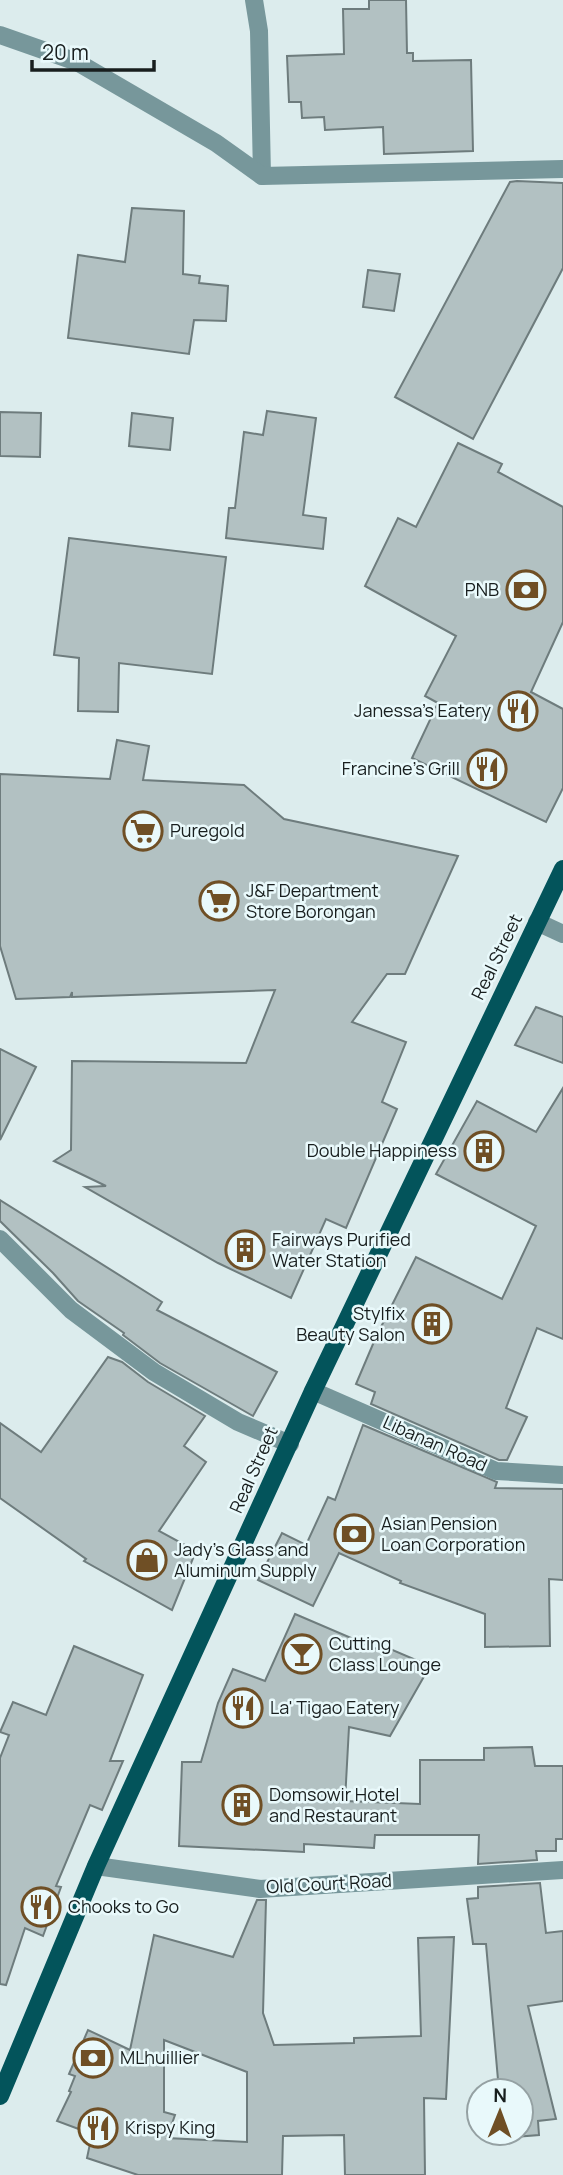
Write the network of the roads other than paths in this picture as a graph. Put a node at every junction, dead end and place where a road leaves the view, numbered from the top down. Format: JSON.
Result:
{"nodes":[{"id":1,"x":254,"y":0,"type":"edge"},
{"id":2,"x":0,"y":35,"type":"edge"},
{"id":3,"x":563,"y":169,"type":"edge"},
{"id":4,"x":262,"y":176,"type":"junction"},
{"id":5,"x":563,"y":869,"type":"edge"},
{"id":6,"x":537,"y":922,"type":"junction"},
{"id":7,"x":563,"y":934,"type":"edge"},
{"id":8,"x":0,"y":1239,"type":"edge"},
{"id":9,"x":313,"y":1391,"type":"junction"},
{"id":10,"x":290,"y":1444,"type":"junction"},
{"id":11,"x":563,"y":1475,"type":"edge"},
{"id":12,"x":96,"y":1866,"type":"junction"},
{"id":13,"x":563,"y":1870,"type":"edge"},
{"id":14,"x":0,"y":2096,"type":"edge"}],
"edges":[{"from":1,"to":4,"type":"street"},
{"from":2,"to":4,"type":"street"},
{"from":3,"to":4,"type":"street"},
{"from":5,"to":6,"type":"main road","name":"Real Street"},
{"from":6,"to":7,"type":"street"},
{"from":6,"to":9,"type":"main road","name":"Real Street"},
{"from":8,"to":10,"type":"street"},
{"from":9,"to":10,"type":"main road","name":"Real Street"},
{"from":9,"to":11,"type":"street","name":"Libanan Road"},
{"from":10,"to":12,"type":"main road","name":"Real Street"},
{"from":12,"to":13,"type":"street","name":"Old Court Road"},
{"from":12,"to":14,"type":"main road","name":"Real Street"}]}
